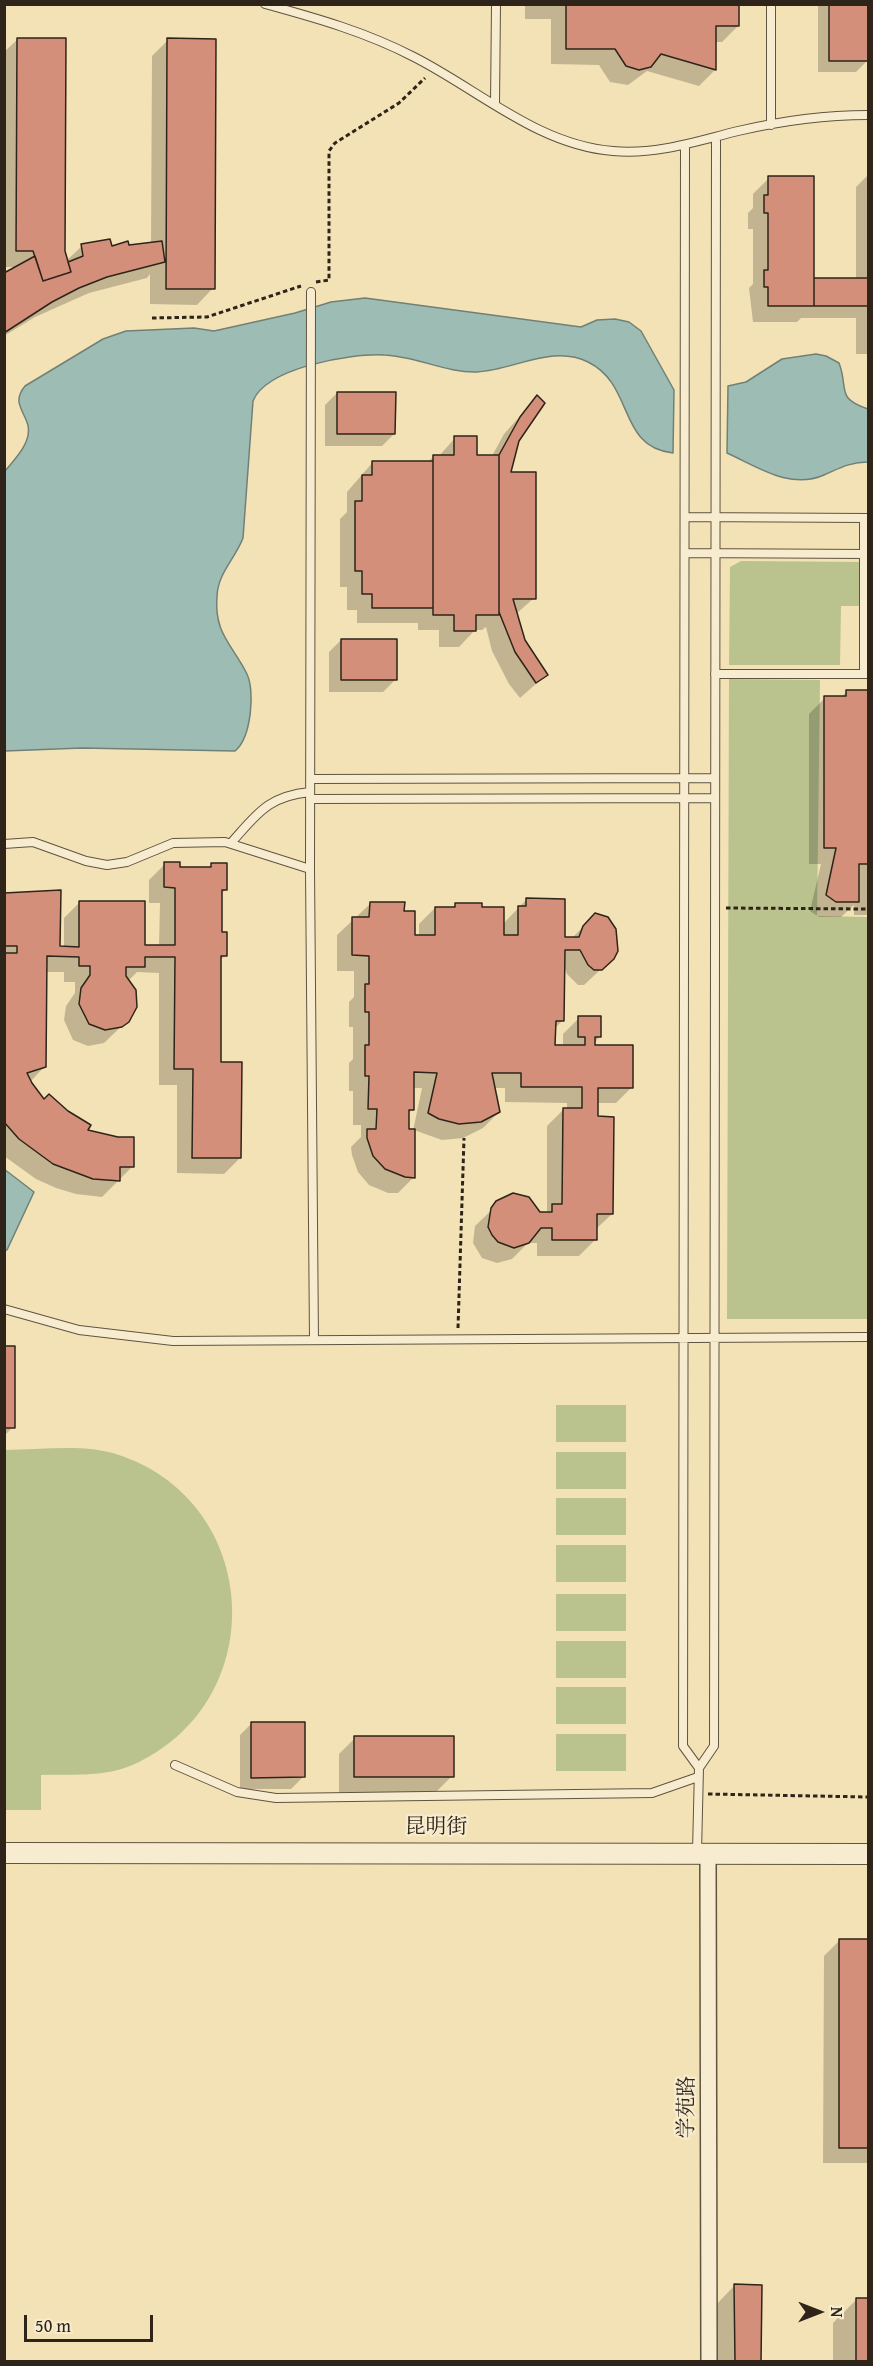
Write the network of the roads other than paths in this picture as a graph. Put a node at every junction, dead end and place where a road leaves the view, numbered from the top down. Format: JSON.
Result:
{"nodes":[{"id":1,"x":265,"y":4,"type":"edge"},
{"id":2,"x":496,"y":4,"type":"edge"},
{"id":3,"x":771,"y":4,"type":"edge"},
{"id":4,"x":495,"y":104,"type":"junction"},
{"id":5,"x":868,"y":114,"type":"edge"},
{"id":6,"x":771,"y":125,"type":"junction"},
{"id":7,"x":716,"y":138,"type":"junction"},
{"id":8,"x":685,"y":145,"type":"junction"},
{"id":9,"x":311,"y":292,"type":"dead end"},
{"id":10,"x":685,"y":518,"type":"junction"},
{"id":11,"x":716,"y":518,"type":"junction"},
{"id":12,"x":866,"y":518,"type":"edge"},
{"id":13,"x":685,"y":553,"type":"junction"},
{"id":14,"x":715,"y":554,"type":"junction"},
{"id":15,"x":866,"y":554,"type":"edge"},
{"id":16,"x":715,"y":674,"type":"junction"},
{"id":17,"x":866,"y":674,"type":"edge"},
{"id":18,"x":684,"y":778,"type":"junction"},
{"id":19,"x":715,"y":778,"type":"junction"},
{"id":20,"x":310,"y":779,"type":"junction"},
{"id":21,"x":310,"y":795,"type":"junction"},
{"id":22,"x":684,"y":798,"type":"junction"},
{"id":23,"x":715,"y":798,"type":"junction"},
{"id":24,"x":231,"y":843,"type":"junction"},
{"id":25,"x":4,"y":844,"type":"edge"},
{"id":26,"x":310,"y":870,"type":"junction"},
{"id":27,"x":4,"y":1309,"type":"edge"},
{"id":28,"x":868,"y":1337,"type":"edge"},
{"id":29,"x":684,"y":1338,"type":"junction"},
{"id":30,"x":714,"y":1338,"type":"junction"},
{"id":31,"x":314,"y":1340,"type":"junction"},
{"id":32,"x":175,"y":1765,"type":"dead end"},
{"id":33,"x":699,"y":1772,"type":"junction"},
{"id":34,"x":703,"y":1852,"type":"junction"},
{"id":35,"x":4,"y":1853,"type":"edge"},
{"id":36,"x":868,"y":1854,"type":"edge"},
{"id":37,"x":709,"y":2361,"type":"edge"}],
"edges":[{"from":1,"to":4,"type":"lane"},
{"from":2,"to":4,"type":"lane"},
{"from":3,"to":6,"type":"lane"},
{"from":4,"to":8,"type":"lane"},
{"from":5,"to":6,"type":"lane"},
{"from":6,"to":7,"type":"lane"},
{"from":7,"to":8,"type":"lane"},
{"from":7,"to":11,"type":"lane"},
{"from":8,"to":10,"type":"lane"},
{"from":9,"to":20,"type":"lane"},
{"from":10,"to":11,"type":"lane"},
{"from":10,"to":13,"type":"lane"},
{"from":11,"to":12,"type":"lane"},
{"from":11,"to":14,"type":"lane"},
{"from":12,"to":15,"type":"lane"},
{"from":13,"to":14,"type":"lane"},
{"from":13,"to":18,"type":"lane"},
{"from":14,"to":15,"type":"lane"},
{"from":14,"to":16,"type":"lane"},
{"from":15,"to":17,"type":"lane"},
{"from":16,"to":17,"type":"lane"},
{"from":16,"to":19,"type":"lane"},
{"from":18,"to":19,"type":"lane"},
{"from":18,"to":20,"type":"lane"},
{"from":18,"to":22,"type":"lane"},
{"from":19,"to":23,"type":"lane"},
{"from":20,"to":21,"type":"lane"},
{"from":21,"to":22,"type":"lane"},
{"from":21,"to":24,"type":"lane"},
{"from":21,"to":26,"type":"lane"},
{"from":22,"to":23,"type":"lane"},
{"from":22,"to":29,"type":"lane"},
{"from":23,"to":30,"type":"lane"},
{"from":24,"to":25,"type":"lane"},
{"from":24,"to":26,"type":"lane"},
{"from":26,"to":31,"type":"lane"},
{"from":27,"to":31,"type":"lane"},
{"from":28,"to":30,"type":"lane"},
{"from":29,"to":30,"type":"lane"},
{"from":29,"to":31,"type":"lane"},
{"from":29,"to":33,"type":"lane"},
{"from":30,"to":33,"type":"lane"},
{"from":32,"to":33,"type":"lane"},
{"from":33,"to":34,"type":"lane"},
{"from":34,"to":35,"type":"street","name":"昆明街"},
{"from":34,"to":36,"type":"street","name":"昆明街"},
{"from":34,"to":37,"type":"street","name":"学苑路"}]}
